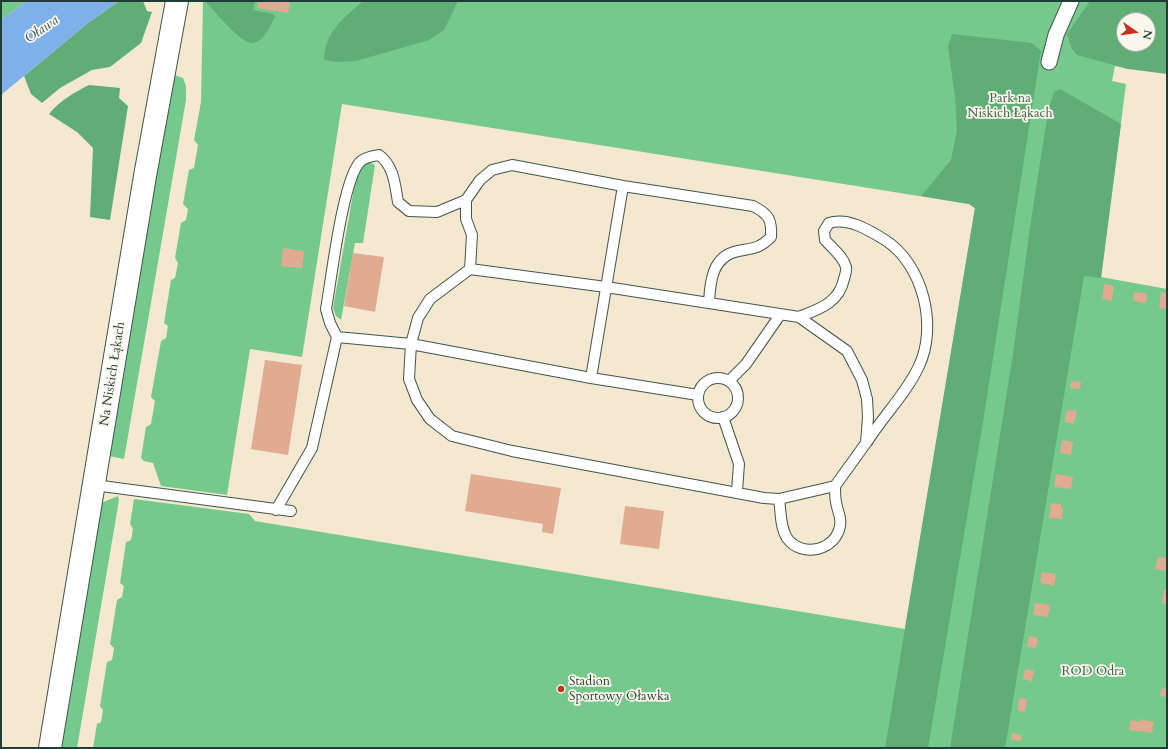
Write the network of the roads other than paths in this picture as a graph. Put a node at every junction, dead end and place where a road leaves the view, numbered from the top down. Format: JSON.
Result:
{"nodes":[{"id":1,"x":177,"y":1,"type":"edge"},
{"id":2,"x":1071,"y":1,"type":"edge"},
{"id":3,"x":1049,"y":62,"type":"dead end"},
{"id":4,"x":623,"y":186,"type":"junction"},
{"id":5,"x":466,"y":200,"type":"junction"},
{"id":6,"x":470,"y":269,"type":"junction"},
{"id":7,"x":606,"y":287,"type":"junction"},
{"id":8,"x":709,"y":304,"type":"junction"},
{"id":9,"x":780,"y":315,"type":"junction"},
{"id":10,"x":799,"y":317,"type":"junction"},
{"id":11,"x":337,"y":337,"type":"junction"},
{"id":12,"x":411,"y":344,"type":"junction"},
{"id":13,"x":591,"y":378,"type":"junction"},
{"id":14,"x":730,"y":381,"type":"junction"},
{"id":15,"x":698,"y":395,"type":"junction"},
{"id":16,"x":723,"y":417,"type":"junction"},
{"id":17,"x":866,"y":443,"type":"junction"},
{"id":18,"x":94,"y":485,"type":"junction"},
{"id":19,"x":835,"y":486,"type":"junction"},
{"id":20,"x":737,"y":491,"type":"junction"},
{"id":21,"x":779,"y":499,"type":"junction"},
{"id":22,"x":276,"y":510,"type":"junction"},
{"id":23,"x":291,"y":511,"type":"dead end"},
{"id":24,"x":50,"y":748,"type":"edge"}],
"edges":[{"from":1,"to":18,"type":"street","name":"Na Niskich Łąkach"},
{"from":2,"to":3,"type":"street"},
{"from":4,"to":5,"type":"lane"},
{"from":4,"to":7,"type":"lane"},
{"from":4,"to":8,"type":"lane"},
{"from":5,"to":6,"type":"lane"},
{"from":5,"to":11,"type":"lane"},
{"from":6,"to":7,"type":"lane"},
{"from":6,"to":12,"type":"lane"},
{"from":7,"to":8,"type":"lane"},
{"from":7,"to":13,"type":"lane"},
{"from":8,"to":9,"type":"lane"},
{"from":9,"to":10,"type":"lane"},
{"from":9,"to":14,"type":"lane"},
{"from":10,"to":17,"type":"lane"},
{"from":10,"to":17,"type":"lane"},
{"from":11,"to":12,"type":"lane"},
{"from":11,"to":22,"type":"lane"},
{"from":12,"to":13,"type":"lane"},
{"from":12,"to":20,"type":"lane"},
{"from":13,"to":15,"type":"lane"},
{"from":14,"to":15,"type":"lane"},
{"from":14,"to":16,"type":"lane"},
{"from":15,"to":16,"type":"lane"},
{"from":16,"to":20,"type":"lane"},
{"from":17,"to":19,"type":"lane"},
{"from":18,"to":22,"type":"lane"},
{"from":18,"to":24,"type":"street","name":"Na Niskich Łąkach"},
{"from":19,"to":21,"type":"lane"},
{"from":19,"to":21,"type":"lane"},
{"from":20,"to":21,"type":"lane"},
{"from":22,"to":23,"type":"lane"}]}
